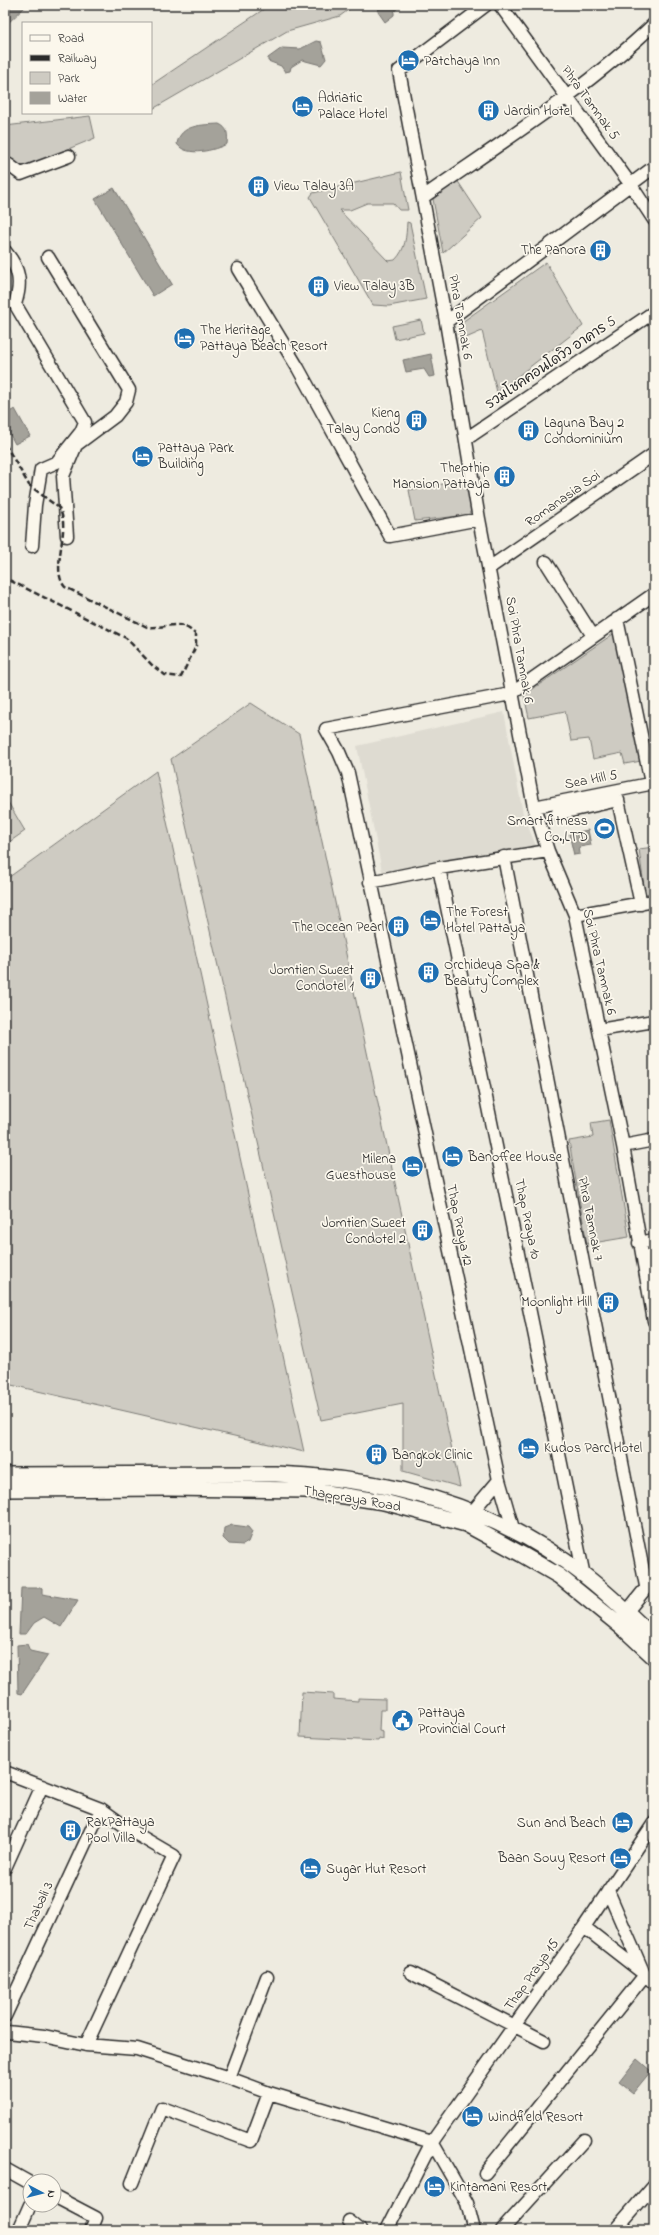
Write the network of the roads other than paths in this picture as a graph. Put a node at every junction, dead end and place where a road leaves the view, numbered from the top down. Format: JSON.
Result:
{"nodes":[{"id":1,"x":486,"y":5,"type":"edge"},
{"id":2,"x":500,"y":5,"type":"edge"},
{"id":3,"x":654,"y":24,"type":"edge"},
{"id":4,"x":567,"y":96,"type":"junction"},
{"id":5,"x":70,"y":156,"type":"dead end"},
{"id":6,"x":654,"y":167,"type":"edge"},
{"id":7,"x":5,"y":168,"type":"edge"},
{"id":8,"x":631,"y":185,"type":"junction"},
{"id":9,"x":423,"y":197,"type":"junction"},
{"id":10,"x":654,"y":220,"type":"edge"},
{"id":11,"x":5,"y":251,"type":"edge"},
{"id":12,"x":48,"y":257,"type":"dead end"},
{"id":13,"x":238,"y":268,"type":"dead end"},
{"id":14,"x":654,"y":312,"type":"edge"},
{"id":15,"x":446,"y":322,"type":"junction"},
{"id":16,"x":466,"y":440,"type":"junction"},
{"id":17,"x":654,"y":454,"type":"edge"},
{"id":18,"x":479,"y":519,"type":"junction"},
{"id":19,"x":67,"y":536,"type":"dead end"},
{"id":20,"x":32,"y":546,"type":"dead end"},
{"id":21,"x":546,"y":562,"type":"dead end"},
{"id":22,"x":489,"y":568,"type":"junction"},
{"id":23,"x":654,"y":594,"type":"edge"},
{"id":24,"x":617,"y":619,"type":"junction"},
{"id":25,"x":592,"y":636,"type":"junction"},
{"id":26,"x":511,"y":694,"type":"junction"},
{"id":27,"x":653,"y":783,"type":"edge"},
{"id":28,"x":534,"y":807,"type":"junction"},
{"id":29,"x":557,"y":814,"type":"dead end"},
{"id":30,"x":548,"y":851,"type":"junction"},
{"id":31,"x":504,"y":857,"type":"junction"},
{"id":32,"x":439,"y":868,"type":"junction"},
{"id":33,"x":370,"y":882,"type":"junction"},
{"id":34,"x":654,"y":901,"type":"edge"},
{"id":35,"x":641,"y":904,"type":"junction"},
{"id":36,"x":575,"y":915,"type":"junction"},
{"id":37,"x":654,"y":1021,"type":"edge"},
{"id":38,"x":599,"y":1030,"type":"junction"},
{"id":39,"x":654,"y":1140,"type":"edge"},
{"id":40,"x":623,"y":1146,"type":"junction"},
{"id":41,"x":654,"y":1240,"type":"edge"},
{"id":42,"x":639,"y":1243,"type":"junction"},
{"id":43,"x":654,"y":1321,"type":"edge"},
{"id":44,"x":5,"y":1475,"type":"edge"},
{"id":45,"x":499,"y":1480,"type":"junction"},
{"id":46,"x":168,"y":1481,"type":"junction"},
{"id":47,"x":387,"y":1487,"type":"junction"},
{"id":48,"x":5,"y":1489,"type":"edge"},
{"id":49,"x":404,"y":1490,"type":"junction"},
{"id":50,"x":384,"y":1502,"type":"junction"},
{"id":51,"x":400,"y":1506,"type":"junction"},
{"id":52,"x":473,"y":1511,"type":"junction"},
{"id":53,"x":514,"y":1532,"type":"junction"},
{"id":54,"x":566,"y":1563,"type":"junction"},
{"id":55,"x":559,"y":1576,"type":"junction"},
{"id":56,"x":584,"y":1576,"type":"junction"},
{"id":57,"x":650,"y":1582,"type":"edge"},
{"id":58,"x":622,"y":1617,"type":"junction"},
{"id":59,"x":654,"y":1638,"type":"edge"},
{"id":60,"x":654,"y":1656,"type":"edge"},
{"id":61,"x":5,"y":1772,"type":"edge"},
{"id":62,"x":42,"y":1786,"type":"junction"},
{"id":63,"x":101,"y":1809,"type":"junction"},
{"id":64,"x":654,"y":1823,"type":"edge"},
{"id":65,"x":5,"y":1868,"type":"edge"},
{"id":66,"x":608,"y":1891,"type":"junction"},
{"id":67,"x":584,"y":1927,"type":"junction"},
{"id":68,"x":411,"y":1973,"type":"dead end"},
{"id":69,"x":267,"y":1977,"type":"dead end"},
{"id":70,"x":648,"y":1977,"type":"edge"},
{"id":71,"x":5,"y":2016,"type":"edge"},
{"id":72,"x":514,"y":2025,"type":"junction"},
{"id":73,"x":7,"y":2032,"type":"dead end"},
{"id":74,"x":544,"y":2041,"type":"dead end"},
{"id":75,"x":86,"y":2046,"type":"junction"},
{"id":76,"x":229,"y":2078,"type":"junction"},
{"id":77,"x":269,"y":2093,"type":"junction"},
{"id":78,"x":584,"y":2140,"type":"dead end"},
{"id":79,"x":432,"y":2142,"type":"junction"},
{"id":80,"x":5,"y":2169,"type":"edge"},
{"id":81,"x":485,"y":2173,"type":"dead end"},
{"id":82,"x":22,"y":2179,"type":"edge"},
{"id":83,"x":132,"y":2183,"type":"dead end"},
{"id":84,"x":654,"y":2185,"type":"edge"},
{"id":85,"x":62,"y":2200,"type":"edge"},
{"id":86,"x":26,"y":2213,"type":"edge"},
{"id":87,"x":349,"y":2221,"type":"dead end"},
{"id":88,"x":19,"y":2230,"type":"edge"},
{"id":89,"x":90,"y":2230,"type":"edge"},
{"id":90,"x":360,"y":2230,"type":"edge"},
{"id":91,"x":387,"y":2230,"type":"edge"},
{"id":92,"x":474,"y":2230,"type":"edge"},
{"id":93,"x":502,"y":2230,"type":"edge"},
{"id":94,"x":615,"y":2230,"type":"edge"}],
"edges":[{"from":1,"to":9,"type":"street","name":"Phra Tamnak 6"},
{"from":2,"to":4,"type":"street","name":"Phra Tamnak 5"},
{"from":3,"to":4,"type":"street"},
{"from":4,"to":8,"type":"street","name":"Phra Tamnak 5"},
{"from":4,"to":9,"type":"street"},
{"from":5,"to":7,"type":"street"},
{"from":6,"to":8,"type":"street"},
{"from":8,"to":10,"type":"street","name":"Phra Tamnak 5"},
{"from":8,"to":15,"type":"street"},
{"from":9,"to":15,"type":"street","name":"Phra Tamnak 6"},
{"from":11,"to":20,"type":"street"},
{"from":12,"to":19,"type":"street"},
{"from":13,"to":18,"type":"street"},
{"from":14,"to":16,"type":"street","name":"รวมโชคคอนโดวิว อาคาร 5"},
{"from":15,"to":16,"type":"street","name":"Phra Tamnak 6"},
{"from":16,"to":18,"type":"street","name":"Phra Tamnak 6"},
{"from":17,"to":22,"type":"street","name":"Romanasia Soi"},
{"from":18,"to":22,"type":"street","name":"Phra Tamnak 6"},
{"from":21,"to":25,"type":"street"},
{"from":22,"to":26,"type":"street","name":"Soi Phra Tamnak 6"},
{"from":23,"to":24,"type":"street"},
{"from":24,"to":25,"type":"street"},
{"from":24,"to":27,"type":"street"},
{"from":25,"to":26,"type":"street"},
{"from":26,"to":28,"type":"street","name":"Soi Phra Tamnak 6"},
{"from":26,"to":33,"type":"street","name":"Thap Praya 12"},
{"from":27,"to":28,"type":"street","name":"Sea Hill 5"},
{"from":28,"to":30,"type":"street","name":"Soi Phra Tamnak 6"},
{"from":29,"to":35,"type":"street"},
{"from":30,"to":31,"type":"street"},
{"from":30,"to":36,"type":"street","name":"Soi Phra Tamnak 6"},
{"from":31,"to":32,"type":"street"},
{"from":31,"to":57,"type":"street","name":"Phra Tamnak 7"},
{"from":32,"to":33,"type":"street"},
{"from":32,"to":56,"type":"street","name":"Thap Praya 10"},
{"from":33,"to":45,"type":"street","name":"Thap Praya 12"},
{"from":34,"to":35,"type":"street"},
{"from":35,"to":36,"type":"street"},
{"from":36,"to":38,"type":"street","name":"Soi Phra Tamnak 6"},
{"from":37,"to":38,"type":"street"},
{"from":38,"to":40,"type":"street","name":"Soi Phra Tamnak 6"},
{"from":39,"to":40,"type":"street"},
{"from":40,"to":42,"type":"street","name":"Soi Phra Tamnak 6"},
{"from":41,"to":42,"type":"street"},
{"from":42,"to":43,"type":"street","name":"Soi Phra Tamnak 6"},
{"from":44,"to":46,"type":"main road","name":"Thappraya Road"},
{"from":45,"to":52,"type":"street"},
{"from":45,"to":53,"type":"street","name":"Thap Praya 12"},
{"from":46,"to":47,"type":"main road","name":"Thappraya Road"},
{"from":46,"to":48,"type":"main road","name":"Thappraya Road"},
{"from":46,"to":50,"type":"main road","name":"Thappraya Road"},
{"from":47,"to":49,"type":"main road","name":"Thappraya Road"},
{"from":47,"to":50,"type":"street"},
{"from":49,"to":51,"type":"street"},
{"from":49,"to":52,"type":"main road","name":"Thappraya Road"},
{"from":50,"to":51,"type":"main road","name":"Thappraya Road"},
{"from":51,"to":55,"type":"main road","name":"Thappraya Road"},
{"from":52,"to":53,"type":"main road","name":"Thappraya Road"},
{"from":53,"to":54,"type":"main road","name":"Thappraya Road"},
{"from":54,"to":55,"type":"street"},
{"from":54,"to":56,"type":"main road","name":"Thappraya Road"},
{"from":55,"to":58,"type":"main road","name":"Thappraya Road"},
{"from":56,"to":58,"type":"main road","name":"Thappraya Road"},
{"from":57,"to":58,"type":"street"},
{"from":58,"to":59,"type":"main road","name":"Thappraya Road"},
{"from":58,"to":60,"type":"main road","name":"Thappraya Road"},
{"from":61,"to":62,"type":"street"},
{"from":62,"to":63,"type":"street"},
{"from":62,"to":65,"type":"street"},
{"from":63,"to":71,"type":"street","name":"Thabali 3"},
{"from":63,"to":75,"type":"street"},
{"from":64,"to":66,"type":"street","name":"Thap Praya 15"},
{"from":66,"to":67,"type":"street","name":"Thap Praya 15"},
{"from":66,"to":70,"type":"street"},
{"from":67,"to":70,"type":"street"},
{"from":67,"to":72,"type":"street","name":"Thap Praya 15"},
{"from":68,"to":72,"type":"street"},
{"from":69,"to":76,"type":"street"},
{"from":70,"to":81,"type":"street"},
{"from":72,"to":74,"type":"street"},
{"from":72,"to":79,"type":"street","name":"Thap Praya 15"},
{"from":73,"to":75,"type":"street"},
{"from":75,"to":76,"type":"street"},
{"from":76,"to":77,"type":"street"},
{"from":77,"to":79,"type":"street"},
{"from":77,"to":83,"type":"street"},
{"from":78,"to":93,"type":"street"},
{"from":79,"to":91,"type":"street","name":"Thap Praya 15"},
{"from":79,"to":92,"type":"street"},
{"from":80,"to":82,"type":"street"},
{"from":84,"to":94,"type":"street"},
{"from":85,"to":89,"type":"street"},
{"from":86,"to":88,"type":"street"},
{"from":87,"to":90,"type":"street"}]}
